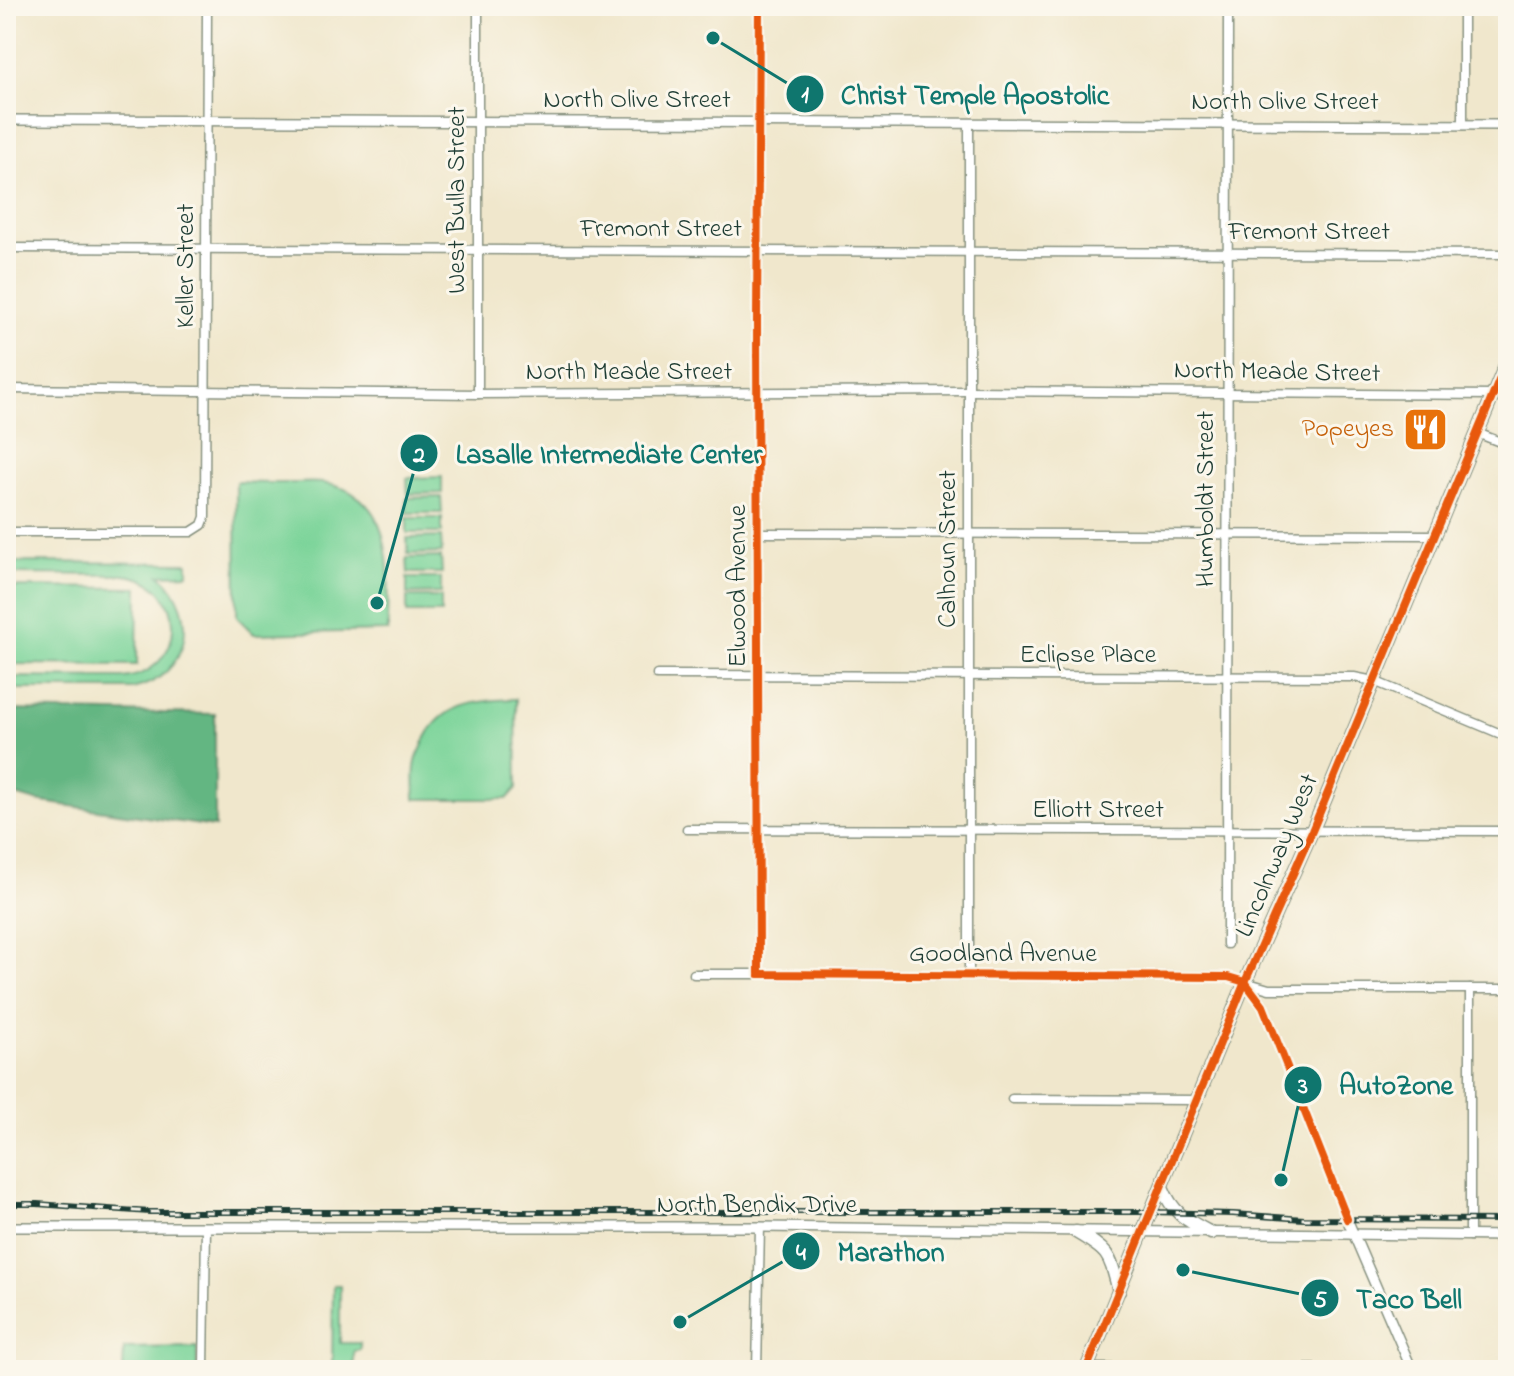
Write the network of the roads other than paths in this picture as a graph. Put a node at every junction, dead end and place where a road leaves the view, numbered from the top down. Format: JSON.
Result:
{"nodes":[{"id":1,"x":207,"y":6,"type":"edge"},
{"id":2,"x":478,"y":6,"type":"edge"},
{"id":3,"x":759,"y":6,"type":"edge"},
{"id":4,"x":1228,"y":6,"type":"edge"},
{"id":5,"x":1463,"y":6,"type":"edge"},
{"id":6,"x":6,"y":120,"type":"edge"},
{"id":7,"x":207,"y":121,"type":"junction"},
{"id":8,"x":478,"y":122,"type":"junction"},
{"id":9,"x":758,"y":124,"type":"junction"},
{"id":10,"x":969,"y":124,"type":"junction"},
{"id":11,"x":1228,"y":124,"type":"junction"},
{"id":12,"x":1463,"y":125,"type":"junction"},
{"id":13,"x":1508,"y":125,"type":"edge"},
{"id":14,"x":6,"y":248,"type":"edge"},
{"id":15,"x":207,"y":249,"type":"junction"},
{"id":16,"x":478,"y":249,"type":"junction"},
{"id":17,"x":758,"y":251,"type":"junction"},
{"id":18,"x":969,"y":252,"type":"junction"},
{"id":19,"x":1228,"y":252,"type":"junction"},
{"id":20,"x":1508,"y":254,"type":"edge"},
{"id":21,"x":1508,"y":359,"type":"edge"},
{"id":22,"x":6,"y":389,"type":"edge"},
{"id":23,"x":207,"y":391,"type":"junction"},
{"id":24,"x":969,"y":391,"type":"junction"},
{"id":25,"x":759,"y":392,"type":"junction"},
{"id":26,"x":1227,"y":392,"type":"junction"},
{"id":27,"x":478,"y":394,"type":"junction"},
{"id":28,"x":1493,"y":395,"type":"junction"},
{"id":29,"x":1477,"y":433,"type":"junction"},
{"id":30,"x":1508,"y":445,"type":"edge"},
{"id":31,"x":6,"y":532,"type":"edge"},
{"id":32,"x":759,"y":533,"type":"junction"},
{"id":33,"x":969,"y":534,"type":"junction"},
{"id":34,"x":1227,"y":534,"type":"junction"},
{"id":35,"x":1434,"y":535,"type":"junction"},
{"id":36,"x":657,"y":675,"type":"dead end"},
{"id":37,"x":759,"y":675,"type":"junction"},
{"id":38,"x":969,"y":675,"type":"junction"},
{"id":39,"x":1227,"y":676,"type":"junction"},
{"id":40,"x":1374,"y":681,"type":"junction"},
{"id":41,"x":1508,"y":737,"type":"edge"},
{"id":42,"x":687,"y":829,"type":"dead end"},
{"id":43,"x":759,"y":829,"type":"junction"},
{"id":44,"x":969,"y":830,"type":"junction"},
{"id":45,"x":1226,"y":831,"type":"junction"},
{"id":46,"x":1312,"y":831,"type":"junction"},
{"id":47,"x":1508,"y":831,"type":"edge"},
{"id":48,"x":1227,"y":944,"type":"dead end"},
{"id":49,"x":694,"y":974,"type":"dead end"},
{"id":50,"x":759,"y":974,"type":"junction"},
{"id":51,"x":969,"y":975,"type":"junction"},
{"id":52,"x":1245,"y":982,"type":"junction"},
{"id":53,"x":1470,"y":989,"type":"junction"},
{"id":54,"x":1508,"y":989,"type":"edge"},
{"id":55,"x":1012,"y":1099,"type":"dead end"},
{"id":56,"x":1197,"y":1100,"type":"junction"},
{"id":57,"x":1162,"y":1187,"type":"junction"},
{"id":58,"x":6,"y":1227,"type":"edge"},
{"id":59,"x":206,"y":1227,"type":"junction"},
{"id":60,"x":760,"y":1227,"type":"junction"},
{"id":61,"x":1076,"y":1232,"type":"junction"},
{"id":62,"x":1143,"y":1233,"type":"junction"},
{"id":63,"x":1211,"y":1233,"type":"junction"},
{"id":64,"x":1353,"y":1235,"type":"junction"},
{"id":65,"x":1470,"y":1236,"type":"junction"},
{"id":66,"x":1508,"y":1236,"type":"edge"},
{"id":67,"x":1119,"y":1291,"type":"junction"},
{"id":68,"x":1087,"y":1369,"type":"edge"},
{"id":69,"x":6,"y":1370,"type":"edge"},
{"id":70,"x":204,"y":1370,"type":"edge"},
{"id":71,"x":757,"y":1370,"type":"edge"},
{"id":72,"x":1412,"y":1370,"type":"edge"}],
"edges":[{"from":1,"to":7,"type":"street","name":"Keller Street"},
{"from":2,"to":8,"type":"street","name":"West Bulla Street"},
{"from":3,"to":9,"type":"street","name":"Elwood Avenue"},
{"from":4,"to":11,"type":"street","name":"Humboldt Street"},
{"from":5,"to":12,"type":"street"},
{"from":6,"to":7,"type":"street","name":"North Olive Street"},
{"from":7,"to":8,"type":"street","name":"North Olive Street"},
{"from":7,"to":15,"type":"street","name":"Keller Street"},
{"from":8,"to":9,"type":"street","name":"North Olive Street"},
{"from":8,"to":16,"type":"street","name":"West Bulla Street"},
{"from":9,"to":10,"type":"street","name":"North Olive Street"},
{"from":9,"to":17,"type":"street","name":"Elwood Avenue"},
{"from":10,"to":11,"type":"street","name":"North Olive Street"},
{"from":10,"to":18,"type":"street","name":"Calhoun Street"},
{"from":11,"to":12,"type":"street","name":"North Olive Street"},
{"from":11,"to":19,"type":"street","name":"Humboldt Street"},
{"from":12,"to":13,"type":"street","name":"North Olive Street"},
{"from":14,"to":15,"type":"street","name":"Fremont Street"},
{"from":15,"to":16,"type":"street","name":"Fremont Street"},
{"from":15,"to":23,"type":"street","name":"Keller Street"},
{"from":16,"to":17,"type":"street","name":"Fremont Street"},
{"from":16,"to":27,"type":"street","name":"West Bulla Street"},
{"from":17,"to":18,"type":"street","name":"Fremont Street"},
{"from":17,"to":25,"type":"street","name":"Elwood Avenue"},
{"from":18,"to":19,"type":"street","name":"Fremont Street"},
{"from":18,"to":24,"type":"street","name":"Calhoun Street"},
{"from":19,"to":20,"type":"street","name":"Fremont Street"},
{"from":19,"to":26,"type":"street","name":"Humboldt Street"},
{"from":21,"to":28,"type":"main road","name":"Lincolnway West"},
{"from":22,"to":23,"type":"street","name":"North Meade Street"},
{"from":23,"to":27,"type":"street","name":"North Meade Street"},
{"from":23,"to":31,"type":"street","name":"Keller Street"},
{"from":24,"to":25,"type":"street","name":"North Meade Street"},
{"from":24,"to":26,"type":"street","name":"North Meade Street"},
{"from":24,"to":33,"type":"street","name":"Calhoun Street"},
{"from":25,"to":27,"type":"street","name":"North Meade Street"},
{"from":25,"to":32,"type":"street","name":"Elwood Avenue"},
{"from":26,"to":28,"type":"street","name":"North Meade Street"},
{"from":26,"to":34,"type":"street","name":"Humboldt Street"},
{"from":28,"to":29,"type":"main road","name":"Lincolnway West"},
{"from":29,"to":30,"type":"street"},
{"from":29,"to":35,"type":"main road","name":"Lincolnway West"},
{"from":32,"to":33,"type":"street"},
{"from":32,"to":37,"type":"street","name":"Elwood Avenue"},
{"from":33,"to":34,"type":"street"},
{"from":33,"to":38,"type":"street","name":"Calhoun Street"},
{"from":34,"to":35,"type":"street"},
{"from":34,"to":39,"type":"street","name":"Humboldt Street"},
{"from":35,"to":40,"type":"main road","name":"Lincolnway West"},
{"from":36,"to":37,"type":"street","name":"Eclipse Place"},
{"from":37,"to":38,"type":"street","name":"Eclipse Place"},
{"from":37,"to":43,"type":"street","name":"Elwood Avenue"},
{"from":38,"to":39,"type":"street","name":"Eclipse Place"},
{"from":38,"to":44,"type":"street","name":"Calhoun Street"},
{"from":39,"to":40,"type":"street","name":"Eclipse Place"},
{"from":39,"to":45,"type":"street","name":"Humboldt Street"},
{"from":40,"to":41,"type":"street","name":"Eclipse Place"},
{"from":40,"to":46,"type":"main road","name":"Lincolnway West"},
{"from":42,"to":43,"type":"street","name":"Elliott Street"},
{"from":43,"to":44,"type":"street","name":"Elliott Street"},
{"from":43,"to":50,"type":"street","name":"Elwood Avenue"},
{"from":44,"to":45,"type":"street","name":"Elliott Street"},
{"from":44,"to":51,"type":"street","name":"Calhoun Street"},
{"from":45,"to":46,"type":"street","name":"Elliott Street"},
{"from":45,"to":48,"type":"street","name":"Humboldt Street"},
{"from":46,"to":47,"type":"street","name":"Elliott Street"},
{"from":46,"to":52,"type":"main road","name":"Lincolnway West"},
{"from":49,"to":50,"type":"street","name":"Goodland Avenue"},
{"from":50,"to":51,"type":"street","name":"Goodland Avenue"},
{"from":51,"to":52,"type":"street","name":"Goodland Avenue"},
{"from":52,"to":53,"type":"street","name":"Goodland Avenue"},
{"from":52,"to":56,"type":"main road","name":"Lincolnway West"},
{"from":52,"to":64,"type":"street"},
{"from":53,"to":54,"type":"street","name":"Goodland Avenue"},
{"from":53,"to":65,"type":"street"},
{"from":55,"to":56,"type":"street"},
{"from":56,"to":57,"type":"main road","name":"Lincolnway West"},
{"from":57,"to":62,"type":"main road","name":"Lincolnway West"},
{"from":57,"to":63,"type":"main road"},
{"from":58,"to":59,"type":"street","name":"North Bendix Drive"},
{"from":58,"to":69,"type":"street"},
{"from":59,"to":60,"type":"street","name":"North Bendix Drive"},
{"from":59,"to":70,"type":"street"},
{"from":60,"to":61,"type":"street","name":"North Bendix Drive"},
{"from":60,"to":71,"type":"street"},
{"from":61,"to":62,"type":"street","name":"North Bendix Drive"},
{"from":61,"to":67,"type":"main road"},
{"from":62,"to":63,"type":"street","name":"North Bendix Drive"},
{"from":62,"to":67,"type":"main road","name":"Lincolnway West"},
{"from":63,"to":64,"type":"street","name":"North Bendix Drive"},
{"from":64,"to":65,"type":"street","name":"North Bendix Drive"},
{"from":64,"to":72,"type":"street"},
{"from":65,"to":66,"type":"street","name":"North Bendix Drive"},
{"from":67,"to":68,"type":"main road","name":"Lincolnway West"},
{"from":68,"to":72,"type":"street"}]}
